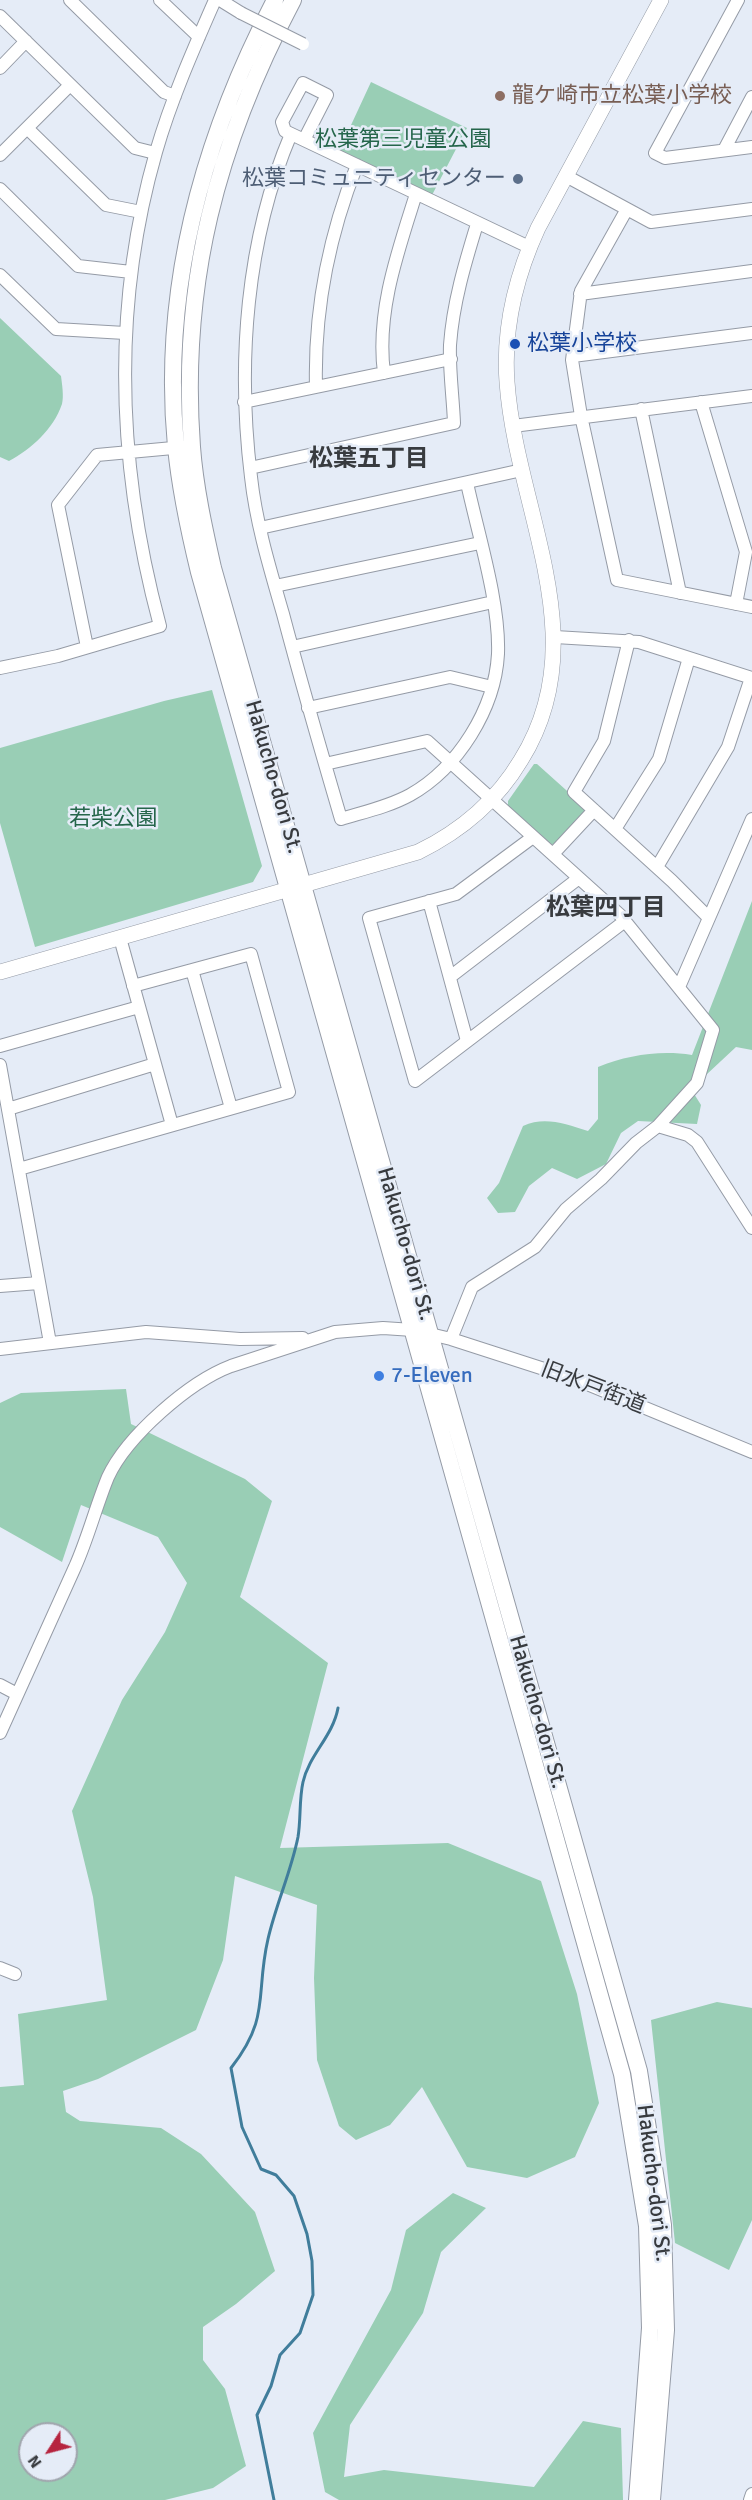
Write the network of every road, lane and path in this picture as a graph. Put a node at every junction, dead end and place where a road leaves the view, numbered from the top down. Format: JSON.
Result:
{"nodes":[{"id":1,"x":70,"y":0,"type":"edge"},
{"id":2,"x":160,"y":0,"type":"edge"},
{"id":3,"x":275,"y":0,"type":"edge"},
{"id":4,"x":293,"y":0,"type":"edge"},
{"id":5,"x":661,"y":0,"type":"edge"},
{"id":6,"x":738,"y":0,"type":"edge"},
{"id":7,"x":214,"y":1,"type":"edge"},
{"id":8,"x":0,"y":16,"type":"edge"},
{"id":9,"x":199,"y":37,"type":"junction"},
{"id":10,"x":26,"y":41,"type":"junction"},
{"id":11,"x":303,"y":44,"type":"dead end"},
{"id":12,"x":0,"y":68,"type":"edge"},
{"id":13,"x":70,"y":85,"type":"junction"},
{"id":14,"x":175,"y":96,"type":"junction"},
{"id":15,"x":752,"y":97,"type":"edge"},
{"id":16,"x":27,"y":128,"type":"junction"},
{"id":17,"x":291,"y":134,"type":"junction"},
{"id":18,"x":304,"y":140,"type":"junction"},
{"id":19,"x":752,"y":147,"type":"edge"},
{"id":20,"x":724,"y":150,"type":"junction"},
{"id":21,"x":155,"y":153,"type":"junction"},
{"id":22,"x":0,"y":155,"type":"edge"},
{"id":23,"x":357,"y":165,"type":"junction"},
{"id":24,"x":566,"y":176,"type":"junction"},
{"id":25,"x":0,"y":189,"type":"edge"},
{"id":26,"x":416,"y":194,"type":"junction"},
{"id":27,"x":627,"y":208,"type":"junction"},
{"id":28,"x":752,"y":209,"type":"edge"},
{"id":29,"x":141,"y":212,"type":"junction"},
{"id":30,"x":477,"y":224,"type":"junction"},
{"id":31,"x":529,"y":248,"type":"junction"},
{"id":32,"x":752,"y":271,"type":"edge"},
{"id":33,"x":131,"y":272,"type":"junction"},
{"id":34,"x":0,"y":274,"type":"edge"},
{"id":35,"x":580,"y":294,"type":"junction"},
{"id":36,"x":125,"y":333,"type":"junction"},
{"id":37,"x":752,"y":333,"type":"edge"},
{"id":38,"x":573,"y":356,"type":"junction"},
{"id":39,"x":451,"y":359,"type":"junction"},
{"id":40,"x":384,"y":373,"type":"junction"},
{"id":41,"x":316,"y":387,"type":"junction"},
{"id":42,"x":752,"y":396,"type":"edge"},
{"id":43,"x":244,"y":402,"type":"junction"},
{"id":44,"x":701,"y":402,"type":"junction"},
{"id":45,"x":641,"y":409,"type":"junction"},
{"id":46,"x":581,"y":417,"type":"junction"},
{"id":47,"x":513,"y":426,"type":"junction"},
{"id":48,"x":184,"y":447,"type":"junction"},
{"id":49,"x":127,"y":452,"type":"junction"},
{"id":50,"x":250,"y":468,"type":"junction"},
{"id":51,"x":522,"y":470,"type":"junction"},
{"id":52,"x":467,"y":483,"type":"junction"},
{"id":53,"x":260,"y":528,"type":"junction"},
{"id":54,"x":480,"y":543,"type":"junction"},
{"id":55,"x":749,"y":552,"type":"edge"},
{"id":56,"x":275,"y":586,"type":"junction"},
{"id":57,"x":680,"y":593,"type":"junction"},
{"id":58,"x":493,"y":602,"type":"junction"},
{"id":59,"x":736,"y":604,"type":"junction"},
{"id":60,"x":752,"y":608,"type":"edge"},
{"id":61,"x":555,"y":637,"type":"junction"},
{"id":62,"x":628,"y":640,"type":"junction"},
{"id":63,"x":87,"y":647,"type":"junction"},
{"id":64,"x":292,"y":647,"type":"junction"},
{"id":65,"x":689,"y":658,"type":"junction"},
{"id":66,"x":0,"y":668,"type":"edge"},
{"id":67,"x":751,"y":678,"type":"edge"},
{"id":68,"x":492,"y":687,"type":"junction"},
{"id":69,"x":308,"y":708,"type":"junction"},
{"id":70,"x":452,"y":763,"type":"junction"},
{"id":71,"x":325,"y":764,"type":"junction"},
{"id":72,"x":492,"y":800,"type":"junction"},
{"id":73,"x":594,"y":810,"type":"junction"},
{"id":74,"x":752,"y":819,"type":"edge"},
{"id":75,"x":615,"y":829,"type":"junction"},
{"id":76,"x":533,"y":837,"type":"junction"},
{"id":77,"x":553,"y":854,"type":"junction"},
{"id":78,"x":657,"y":867,"type":"junction"},
{"id":79,"x":579,"y":878,"type":"junction"},
{"id":80,"x":304,"y":886,"type":"junction"},
{"id":81,"x":287,"y":891,"type":"junction"},
{"id":82,"x":429,"y":902,"type":"junction"},
{"id":83,"x":708,"y":917,"type":"junction"},
{"id":84,"x":625,"y":921,"type":"junction"},
{"id":85,"x":120,"y":938,"type":"junction"},
{"id":86,"x":192,"y":970,"type":"junction"},
{"id":87,"x":0,"y":972,"type":"edge"},
{"id":88,"x":450,"y":977,"type":"junction"},
{"id":89,"x":133,"y":986,"type":"junction"},
{"id":90,"x":679,"y":987,"type":"junction"},
{"id":91,"x":139,"y":1007,"type":"junction"},
{"id":92,"x":467,"y":1041,"type":"junction"},
{"id":93,"x":0,"y":1046,"type":"edge"},
{"id":94,"x":155,"y":1064,"type":"junction"},
{"id":95,"x":0,"y":1065,"type":"edge"},
{"id":96,"x":231,"y":1108,"type":"junction"},
{"id":97,"x":8,"y":1109,"type":"junction"},
{"id":98,"x":172,"y":1125,"type":"junction"},
{"id":99,"x":658,"y":1126,"type":"junction"},
{"id":100,"x":19,"y":1169,"type":"junction"},
{"id":101,"x":752,"y":1228,"type":"edge"},
{"id":102,"x":39,"y":1283,"type":"junction"},
{"id":103,"x":0,"y":1286,"type":"edge"},
{"id":104,"x":413,"y":1330,"type":"junction"},
{"id":105,"x":430,"y":1334,"type":"junction"},
{"id":106,"x":313,"y":1338,"type":"junction"},
{"id":107,"x":451,"y":1339,"type":"junction"},
{"id":108,"x":50,"y":1343,"type":"junction"},
{"id":109,"x":0,"y":1349,"type":"edge"},
{"id":110,"x":752,"y":1452,"type":"edge"},
{"id":111,"x":0,"y":1685,"type":"edge"},
{"id":112,"x":17,"y":1695,"type":"junction"},
{"id":113,"x":0,"y":1733,"type":"edge"},
{"id":114,"x":0,"y":1968,"type":"edge"},
{"id":115,"x":15,"y":1974,"type":"dead end"},
{"id":116,"x":752,"y":2494,"type":"edge"},
{"id":117,"x":637,"y":2500,"type":"edge"},
{"id":118,"x":652,"y":2500,"type":"edge"},
{"id":119,"x":750,"y":2500,"type":"edge"}],
"edges":[{"from":1,"to":14,"type":"street"},
{"from":2,"to":9,"type":"street"},
{"from":3,"to":48,"type":"main road","name":"Hakucho-dori St."},
{"from":4,"to":48,"type":"main road","name":"Hakucho-dori St."},
{"from":5,"to":24,"type":"street"},
{"from":6,"to":20,"type":"street"},
{"from":7,"to":9,"type":"street"},
{"from":7,"to":11,"type":"street","bridge":true},
{"from":8,"to":10,"type":"street"},
{"from":9,"to":14,"type":"street"},
{"from":10,"to":12,"type":"street"},
{"from":10,"to":13,"type":"street"},
{"from":13,"to":16,"type":"street"},
{"from":13,"to":21,"type":"street"},
{"from":14,"to":21,"type":"street"},
{"from":15,"to":20,"type":"street"},
{"from":16,"to":22,"type":"street"},
{"from":16,"to":29,"type":"street"},
{"from":17,"to":18,"type":"street"},
{"from":17,"to":18,"type":"street"},
{"from":17,"to":43,"type":"street"},
{"from":18,"to":23,"type":"street"},
{"from":19,"to":20,"type":"street"},
{"from":21,"to":29,"type":"street"},
{"from":23,"to":26,"type":"street"},
{"from":23,"to":41,"type":"street"},
{"from":24,"to":27,"type":"street"},
{"from":24,"to":31,"type":"street"},
{"from":25,"to":33,"type":"street"},
{"from":26,"to":30,"type":"street"},
{"from":26,"to":40,"type":"street"},
{"from":27,"to":28,"type":"street"},
{"from":27,"to":35,"type":"street"},
{"from":29,"to":33,"type":"street"},
{"from":30,"to":31,"type":"street"},
{"from":30,"to":39,"type":"street"},
{"from":31,"to":47,"type":"street"},
{"from":32,"to":35,"type":"street"},
{"from":33,"to":36,"type":"street"},
{"from":34,"to":36,"type":"street"},
{"from":35,"to":38,"type":"street"},
{"from":36,"to":49,"type":"street"},
{"from":37,"to":38,"type":"street"},
{"from":38,"to":46,"type":"street"},
{"from":39,"to":40,"type":"street"},
{"from":39,"to":50,"type":"street"},
{"from":40,"to":41,"type":"street"},
{"from":41,"to":43,"type":"street"},
{"from":42,"to":44,"type":"street"},
{"from":43,"to":50,"type":"street"},
{"from":44,"to":45,"type":"street"},
{"from":44,"to":55,"type":"street"},
{"from":45,"to":46,"type":"street"},
{"from":45,"to":57,"type":"street"},
{"from":46,"to":47,"type":"street"},
{"from":46,"to":57,"type":"street"},
{"from":47,"to":51,"type":"street"},
{"from":48,"to":49,"type":"street"},
{"from":48,"to":80,"type":"main road","name":"Hakucho-dori St."},
{"from":48,"to":81,"type":"main road","name":"Hakucho-dori St."},
{"from":49,"to":63,"type":"street"},
{"from":49,"to":63,"type":"street"},
{"from":50,"to":53,"type":"street"},
{"from":51,"to":52,"type":"street"},
{"from":51,"to":61,"type":"street"},
{"from":52,"to":53,"type":"street"},
{"from":52,"to":54,"type":"street"},
{"from":53,"to":56,"type":"street"},
{"from":54,"to":56,"type":"street"},
{"from":54,"to":58,"type":"street"},
{"from":55,"to":59,"type":"street"},
{"from":56,"to":64,"type":"street"},
{"from":57,"to":59,"type":"street"},
{"from":58,"to":64,"type":"street"},
{"from":58,"to":68,"type":"street"},
{"from":59,"to":60,"type":"street"},
{"from":61,"to":62,"type":"street"},
{"from":61,"to":72,"type":"street"},
{"from":62,"to":65,"type":"street"},
{"from":62,"to":73,"type":"street"},
{"from":63,"to":66,"type":"street"},
{"from":64,"to":69,"type":"street"},
{"from":65,"to":67,"type":"street"},
{"from":65,"to":75,"type":"street"},
{"from":67,"to":78,"type":"street"},
{"from":68,"to":69,"type":"street"},
{"from":68,"to":70,"type":"street"},
{"from":69,"to":71,"type":"street"},
{"from":70,"to":71,"type":"street"},
{"from":70,"to":71,"type":"street"},
{"from":70,"to":72,"type":"street"},
{"from":72,"to":76,"type":"street"},
{"from":72,"to":80,"type":"street"},
{"from":73,"to":75,"type":"street"},
{"from":73,"to":77,"type":"street"},
{"from":74,"to":83,"type":"street"},
{"from":75,"to":78,"type":"street"},
{"from":76,"to":77,"type":"street"},
{"from":76,"to":82,"type":"street"},
{"from":77,"to":79,"type":"street"},
{"from":78,"to":83,"type":"street"},
{"from":79,"to":84,"type":"street"},
{"from":79,"to":88,"type":"street"},
{"from":80,"to":81,"type":"street"},
{"from":80,"to":105,"type":"main road","name":"Hakucho-dori St."},
{"from":81,"to":85,"type":"street"},
{"from":81,"to":104,"type":"main road","name":"Hakucho-dori St."},
{"from":82,"to":88,"type":"street"},
{"from":82,"to":92,"type":"street"},
{"from":83,"to":90,"type":"street"},
{"from":84,"to":90,"type":"street"},
{"from":84,"to":92,"type":"street"},
{"from":85,"to":87,"type":"street"},
{"from":85,"to":89,"type":"street"},
{"from":86,"to":89,"type":"street"},
{"from":86,"to":96,"type":"street"},
{"from":86,"to":96,"type":"street"},
{"from":88,"to":92,"type":"street"},
{"from":89,"to":91,"type":"street"},
{"from":90,"to":99,"type":"street"},
{"from":91,"to":93,"type":"street"},
{"from":91,"to":94,"type":"street"},
{"from":94,"to":97,"type":"street"},
{"from":94,"to":98,"type":"street"},
{"from":95,"to":97,"type":"street"},
{"from":96,"to":98,"type":"street"},
{"from":97,"to":100,"type":"street"},
{"from":98,"to":100,"type":"street"},
{"from":99,"to":101,"type":"street"},
{"from":99,"to":107,"type":"street"},
{"from":100,"to":102,"type":"street"},
{"from":102,"to":103,"type":"street"},
{"from":102,"to":108,"type":"street"},
{"from":104,"to":105,"type":"street","name":"旧水戸街道"},
{"from":104,"to":106,"type":"street","name":"旧水戸街道"},
{"from":104,"to":117,"type":"main road","name":"Hakucho-dori St."},
{"from":105,"to":107,"type":"street","name":"旧水戸街道"},
{"from":105,"to":118,"type":"main road","name":"Hakucho-dori St."},
{"from":106,"to":108,"type":"street"},
{"from":106,"to":112,"type":"street"},
{"from":107,"to":110,"type":"street","name":"旧水戸街道"},
{"from":108,"to":109,"type":"street"},
{"from":111,"to":112,"type":"street"},
{"from":112,"to":113,"type":"street"},
{"from":114,"to":115,"type":"street"},
{"from":116,"to":119,"type":"street"}]}
